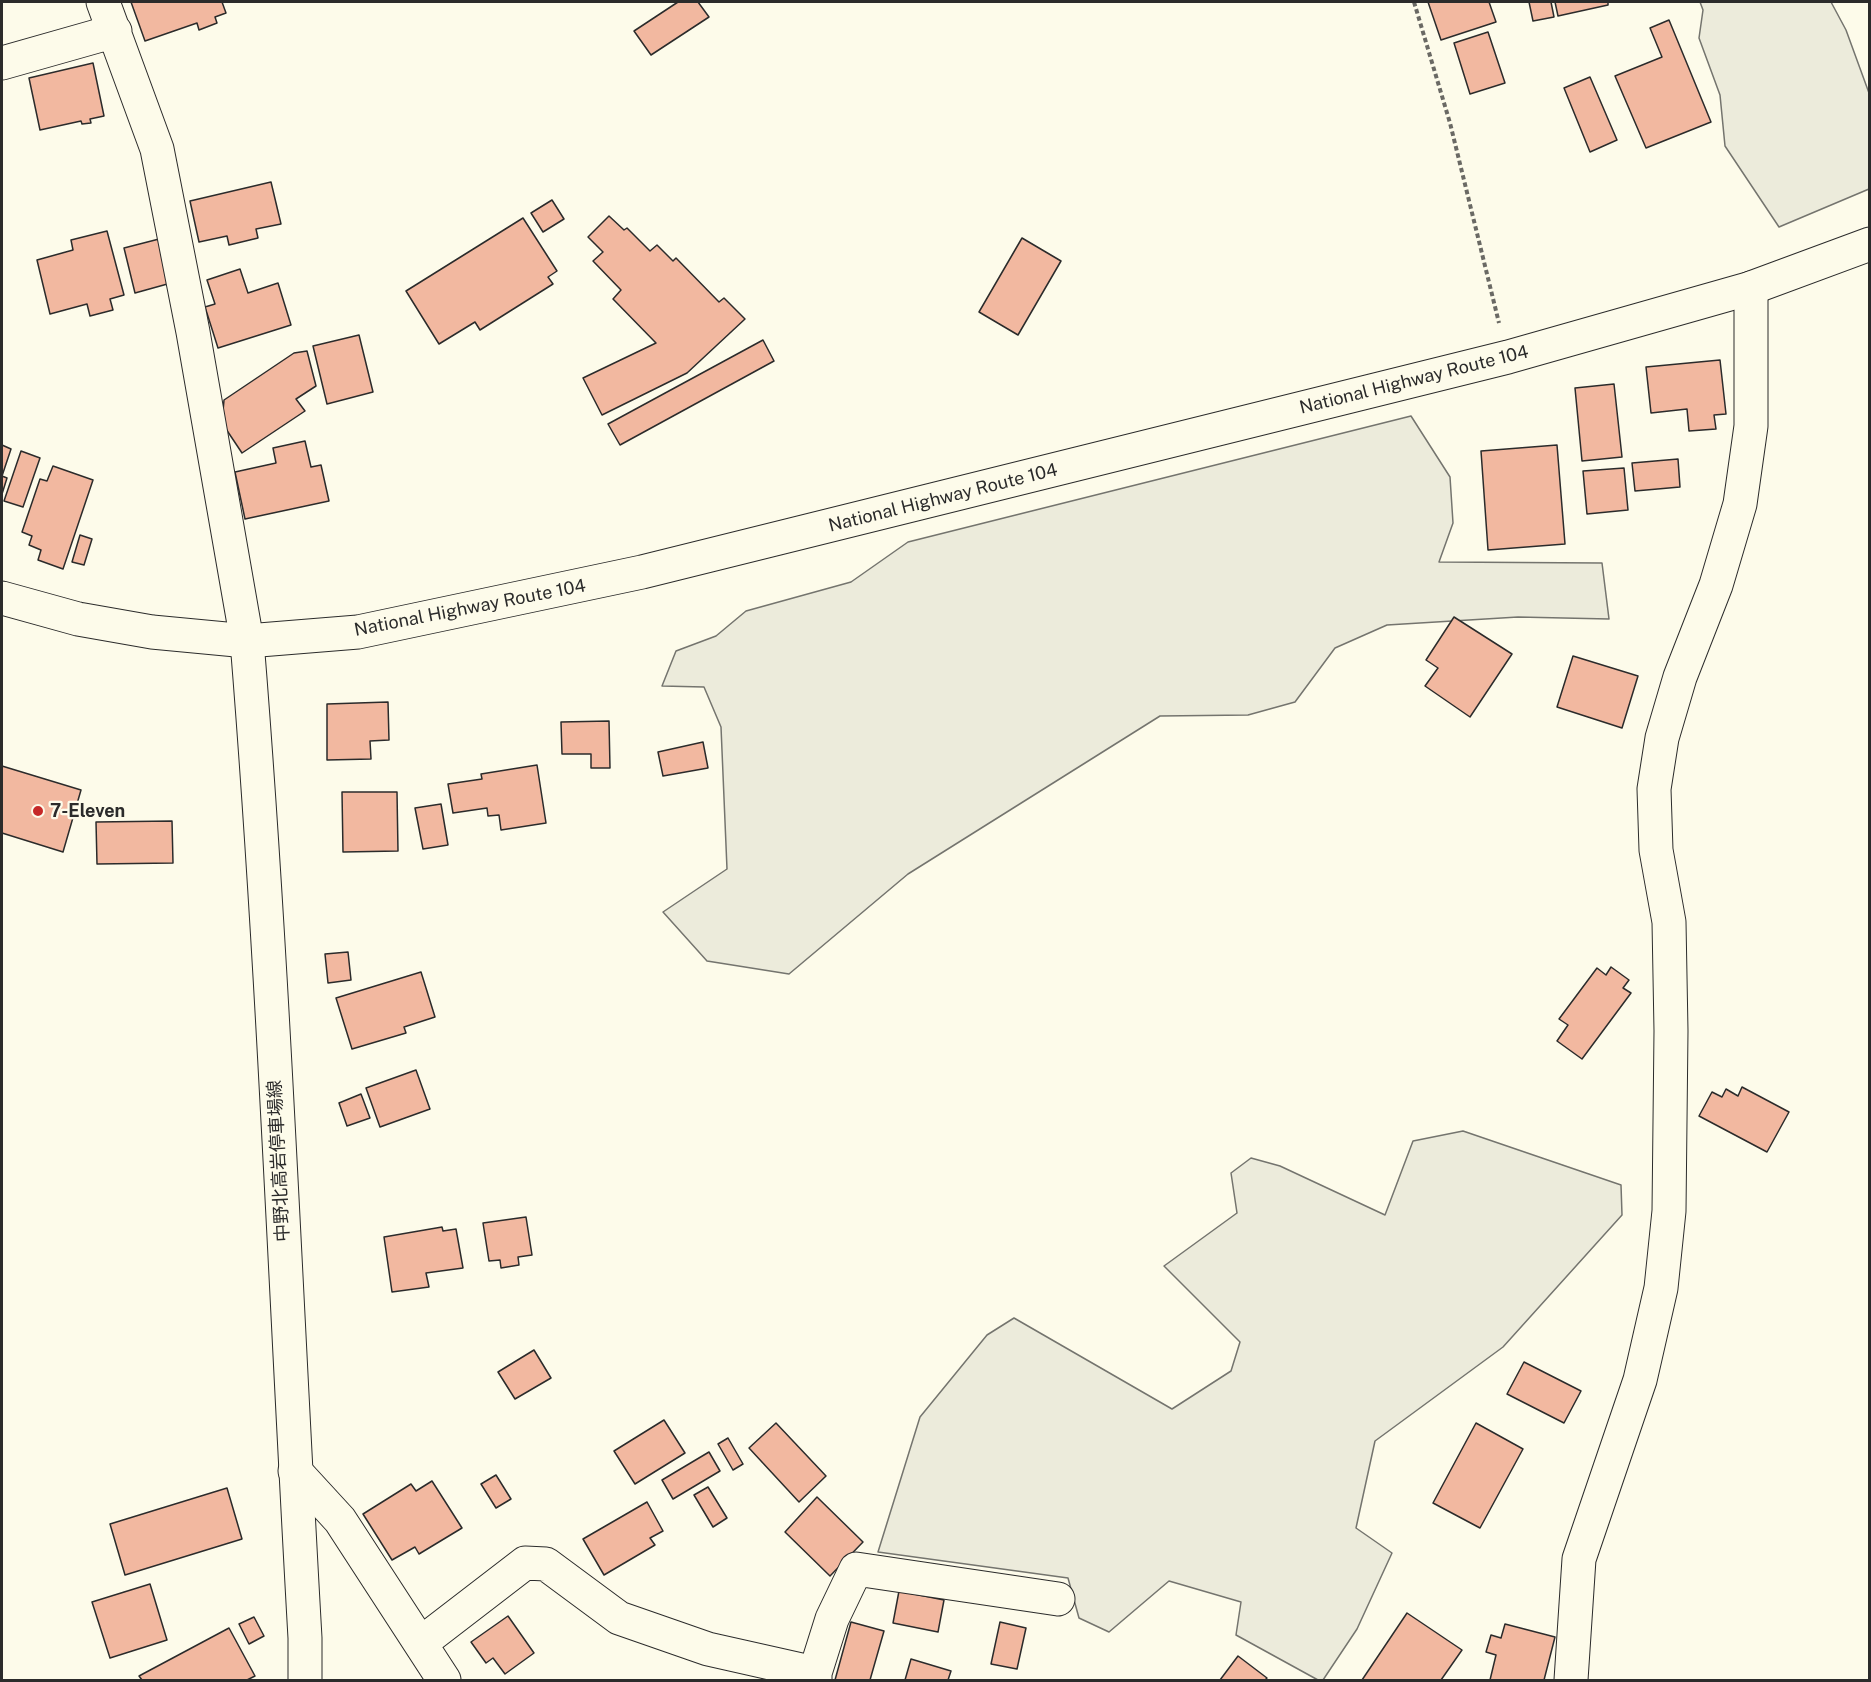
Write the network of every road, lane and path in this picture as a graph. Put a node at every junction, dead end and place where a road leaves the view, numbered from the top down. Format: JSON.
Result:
{"nodes":[{"id":1,"x":1414,"y":2,"type":"edge"},
{"id":2,"x":109,"y":16,"type":"edge"},
{"id":3,"x":2,"y":63,"type":"edge"},
{"id":4,"x":1869,"y":244,"type":"edge"},
{"id":5,"x":1751,"y":288,"type":"junction"},
{"id":6,"x":1508,"y":357,"type":"junction"},
{"id":7,"x":2,"y":598,"type":"edge"},
{"id":8,"x":247,"y":641,"type":"junction"},
{"id":9,"x":296,"y":1472,"type":"junction"},
{"id":10,"x":1058,"y":1599,"type":"dead end"},
{"id":11,"x":421,"y":1643,"type":"junction"},
{"id":12,"x":815,"y":1677,"type":"edge"},
{"id":13,"x":305,"y":1680,"type":"edge"},
{"id":14,"x":444,"y":1680,"type":"edge"},
{"id":15,"x":1570,"y":1680,"type":"edge"}],
"edges":[{"from":1,"to":6,"type":"path"},
{"from":2,"to":3,"type":"main road"},
{"from":2,"to":8,"type":"main road","name":"中野北高岩停車場線"},
{"from":4,"to":5,"type":"main road","name":"National Highway Route 104"},
{"from":5,"to":6,"type":"main road","name":"National Highway Route 104"},
{"from":5,"to":15,"type":"main road"},
{"from":6,"to":8,"type":"main road","name":"National Highway Route 104"},
{"from":7,"to":8,"type":"main road","name":"National Highway Route 104"},
{"from":8,"to":9,"type":"main road","name":"中野北高岩停車場線"},
{"from":9,"to":11,"type":"main road"},
{"from":9,"to":13,"type":"main road","name":"中野北高岩停車場線"},
{"from":10,"to":12,"type":"main road"},
{"from":11,"to":12,"type":"main road"},
{"from":11,"to":14,"type":"main road"}]}
